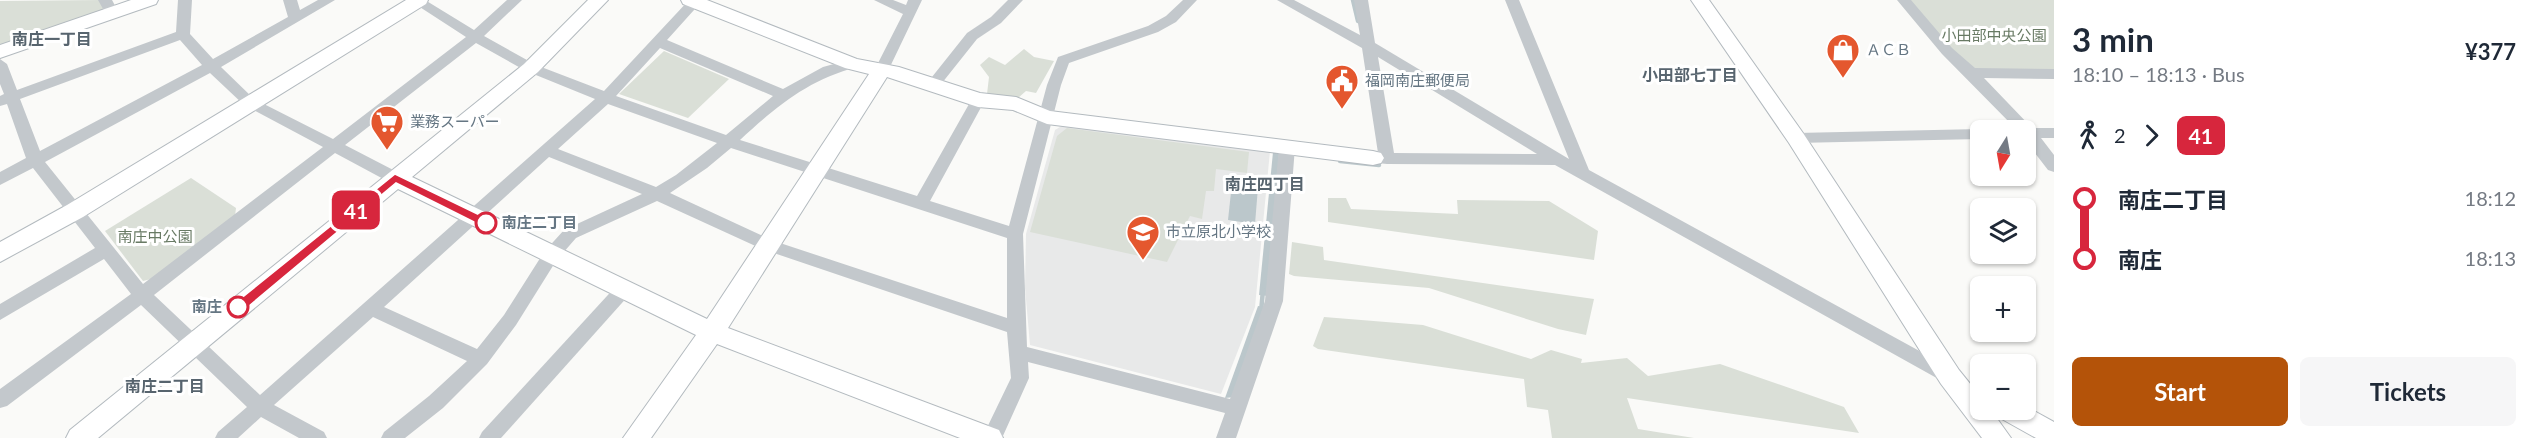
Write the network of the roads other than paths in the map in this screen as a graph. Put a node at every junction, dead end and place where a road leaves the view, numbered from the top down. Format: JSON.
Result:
{"nodes":[{"id":1,"x":149,"y":0,"type":"edge"},
{"id":2,"x":185,"y":0,"type":"edge"},
{"id":3,"x":290,"y":0,"type":"edge"},
{"id":4,"x":328,"y":0,"type":"edge"},
{"id":5,"x":417,"y":0,"type":"edge"},
{"id":6,"x":515,"y":0,"type":"edge"},
{"id":7,"x":599,"y":0,"type":"edge"},
{"id":8,"x":882,"y":0,"type":"edge"},
{"id":9,"x":1016,"y":0,"type":"edge"},
{"id":10,"x":1190,"y":0,"type":"edge"},
{"id":11,"x":1284,"y":0,"type":"edge"},
{"id":12,"x":1361,"y":0,"type":"edge"},
{"id":13,"x":1512,"y":0,"type":"edge"},
{"id":14,"x":1700,"y":0,"type":"edge"},
{"id":15,"x":1904,"y":0,"type":"edge"},
{"id":16,"x":694,"y":1,"type":"edge"},
{"id":17,"x":912,"y":6,"type":"edge"},
{"id":18,"x":109,"y":7,"type":"edge"},
{"id":19,"x":295,"y":19,"type":"junction"},
{"id":20,"x":183,"y":34,"type":"junction"},
{"id":21,"x":475,"y":37,"type":"junction"},
{"id":22,"x":658,"y":42,"type":"junction"},
{"id":23,"x":1371,"y":47,"type":"junction"},
{"id":24,"x":0,"y":52,"type":"edge"},
{"id":25,"x":0,"y":64,"type":"edge"},
{"id":26,"x":852,"y":64,"type":"junction"},
{"id":27,"x":212,"y":66,"type":"junction"},
{"id":28,"x":531,"y":68,"type":"junction"},
{"id":29,"x":881,"y":71,"type":"junction"},
{"id":30,"x":1971,"y":73,"type":"junction"},
{"id":31,"x":2054,"y":74,"type":"edge"},
{"id":32,"x":933,"y":85,"type":"junction"},
{"id":33,"x":784,"y":95,"type":"junction"},
{"id":34,"x":606,"y":98,"type":"junction"},
{"id":35,"x":6,"y":99,"type":"edge"},
{"id":36,"x":978,"y":100,"type":"junction"},
{"id":37,"x":249,"y":102,"type":"junction"},
{"id":38,"x":1047,"y":117,"type":"junction"},
{"id":39,"x":2015,"y":120,"type":"edge"},
{"id":40,"x":2036,"y":133,"type":"edge"},
{"id":41,"x":2054,"y":133,"type":"edge"},
{"id":42,"x":1970,"y":134,"type":"edge"},
{"id":43,"x":1796,"y":138,"type":"junction"},
{"id":44,"x":730,"y":142,"type":"junction"},
{"id":45,"x":2036,"y":144,"type":"edge"},
{"id":46,"x":334,"y":146,"type":"junction"},
{"id":47,"x":548,"y":151,"type":"junction"},
{"id":48,"x":1286,"y":156,"type":"junction"},
{"id":49,"x":1380,"y":159,"type":"junction"},
{"id":50,"x":35,"y":160,"type":"junction"},
{"id":51,"x":1558,"y":160,"type":"junction"},
{"id":52,"x":2054,"y":166,"type":"edge"},
{"id":53,"x":817,"y":170,"type":"junction"},
{"id":54,"x":1582,"y":172,"type":"junction"},
{"id":55,"x":395,"y":178,"type":"junction"},
{"id":56,"x":0,"y":179,"type":"edge"},
{"id":57,"x":657,"y":194,"type":"junction"},
{"id":58,"x":921,"y":203,"type":"junction"},
{"id":59,"x":75,"y":211,"type":"junction"},
{"id":60,"x":473,"y":217,"type":"junction"},
{"id":61,"x":1015,"y":234,"type":"junction"},
{"id":62,"x":768,"y":245,"type":"junction"},
{"id":63,"x":106,"y":250,"type":"junction"},
{"id":64,"x":0,"y":253,"type":"edge"},
{"id":65,"x":551,"y":255,"type":"junction"},
{"id":66,"x":624,"y":290,"type":"junction"},
{"id":67,"x":142,"y":295,"type":"junction"},
{"id":68,"x":370,"y":309,"type":"junction"},
{"id":69,"x":0,"y":313,"type":"edge"},
{"id":70,"x":1016,"y":328,"type":"junction"},
{"id":71,"x":712,"y":332,"type":"junction"},
{"id":72,"x":192,"y":345,"type":"junction"},
{"id":73,"x":1019,"y":352,"type":"junction"},
{"id":74,"x":481,"y":359,"type":"junction"},
{"id":75,"x":1950,"y":377,"type":"junction"},
{"id":76,"x":1970,"y":388,"type":"edge"},
{"id":77,"x":0,"y":400,"type":"edge"},
{"id":78,"x":260,"y":407,"type":"junction"},
{"id":79,"x":1236,"y":408,"type":"junction"},
{"id":80,"x":2027,"y":420,"type":"edge"},
{"id":81,"x":2054,"y":435,"type":"edge"},
{"id":82,"x":642,"y":437,"type":"edge"},
{"id":83,"x":79,"y":438,"type":"edge"},
{"id":84,"x":225,"y":438,"type":"edge"},
{"id":85,"x":317,"y":438,"type":"edge"},
{"id":86,"x":391,"y":438,"type":"edge"},
{"id":87,"x":489,"y":438,"type":"edge"},
{"id":88,"x":991,"y":438,"type":"edge"},
{"id":89,"x":1226,"y":438,"type":"edge"},
{"id":90,"x":1998,"y":438,"type":"edge"}],
"edges":[{"from":1,"to":18,"type":"street"},
{"from":2,"to":20,"type":"street"},
{"from":3,"to":19,"type":"street"},
{"from":4,"to":19,"type":"street"},
{"from":5,"to":21,"type":"street"},
{"from":5,"to":37,"type":"street"},
{"from":6,"to":21,"type":"street"},
{"from":7,"to":28,"type":"street"},
{"from":8,"to":17,"type":"street"},
{"from":9,"to":32,"type":"street"},
{"from":10,"to":38,"type":"street"},
{"from":11,"to":23,"type":"street"},
{"from":12,"to":23,"type":"street"},
{"from":13,"to":54,"type":"street"},
{"from":14,"to":43,"type":"street"},
{"from":15,"to":30,"type":"street"},
{"from":16,"to":22,"type":"street"},
{"from":16,"to":26,"type":"street"},
{"from":17,"to":29,"type":"street"},
{"from":18,"to":24,"type":"street"},
{"from":19,"to":27,"type":"street"},
{"from":20,"to":27,"type":"street"},
{"from":20,"to":35,"type":"street"},
{"from":21,"to":28,"type":"street"},
{"from":21,"to":46,"type":"street"},
{"from":22,"to":33,"type":"street"},
{"from":22,"to":34,"type":"street"},
{"from":23,"to":49,"type":"street"},
{"from":23,"to":51,"type":"street"},
{"from":25,"to":35,"type":"street"},
{"from":26,"to":29,"type":"street"},
{"from":26,"to":33,"type":"street"},
{"from":27,"to":37,"type":"street"},
{"from":27,"to":50,"type":"street"},
{"from":28,"to":34,"type":"street"},
{"from":28,"to":55,"type":"street"},
{"from":29,"to":32,"type":"street"},
{"from":29,"to":53,"type":"street"},
{"from":30,"to":31,"type":"street"},
{"from":30,"to":39,"type":"street"},
{"from":32,"to":36,"type":"street"},
{"from":33,"to":44,"type":"street"},
{"from":34,"to":44,"type":"street"},
{"from":34,"to":47,"type":"street"},
{"from":35,"to":50,"type":"street"},
{"from":36,"to":38,"type":"street"},
{"from":36,"to":58,"type":"street"},
{"from":37,"to":46,"type":"street"},
{"from":37,"to":59,"type":"street"},
{"from":38,"to":48,"type":"street"},
{"from":38,"to":61,"type":"street"},
{"from":40,"to":41,"type":"street"},
{"from":42,"to":43,"type":"street"},
{"from":43,"to":75,"type":"street"},
{"from":44,"to":53,"type":"street"},
{"from":44,"to":57,"type":"street"},
{"from":45,"to":52,"type":"street"},
{"from":46,"to":55,"type":"street"},
{"from":46,"to":67,"type":"street"},
{"from":47,"to":57,"type":"street"},
{"from":47,"to":60,"type":"street"},
{"from":48,"to":49,"type":"street"},
{"from":48,"to":79,"type":"street"},
{"from":49,"to":51,"type":"street"},
{"from":50,"to":56,"type":"street"},
{"from":50,"to":59,"type":"street"},
{"from":51,"to":54,"type":"street"},
{"from":53,"to":58,"type":"street"},
{"from":53,"to":62,"type":"street"},
{"from":54,"to":75,"type":"street"},
{"from":55,"to":60,"type":"street"},
{"from":55,"to":72,"type":"street"},
{"from":57,"to":62,"type":"street"},
{"from":57,"to":65,"type":"street"},
{"from":58,"to":61,"type":"street"},
{"from":59,"to":63,"type":"street"},
{"from":59,"to":64,"type":"street"},
{"from":60,"to":65,"type":"street"},
{"from":60,"to":68,"type":"street"},
{"from":61,"to":70,"type":"street"},
{"from":62,"to":70,"type":"street"},
{"from":62,"to":71,"type":"street"},
{"from":63,"to":67,"type":"street"},
{"from":63,"to":69,"type":"street"},
{"from":65,"to":66,"type":"street"},
{"from":65,"to":74,"type":"street"},
{"from":66,"to":71,"type":"street"},
{"from":66,"to":87,"type":"street"},
{"from":67,"to":72,"type":"street"},
{"from":67,"to":77,"type":"street"},
{"from":68,"to":74,"type":"street"},
{"from":68,"to":78,"type":"street"},
{"from":70,"to":73,"type":"street"},
{"from":71,"to":82,"type":"street"},
{"from":71,"to":88,"type":"street"},
{"from":72,"to":78,"type":"street"},
{"from":72,"to":83,"type":"street"},
{"from":73,"to":79,"type":"street"},
{"from":73,"to":88,"type":"street"},
{"from":74,"to":86,"type":"street"},
{"from":75,"to":76,"type":"street"},
{"from":75,"to":90,"type":"street"},
{"from":78,"to":84,"type":"street"},
{"from":78,"to":85,"type":"street"},
{"from":79,"to":89,"type":"street"},
{"from":80,"to":81,"type":"street"}]}
